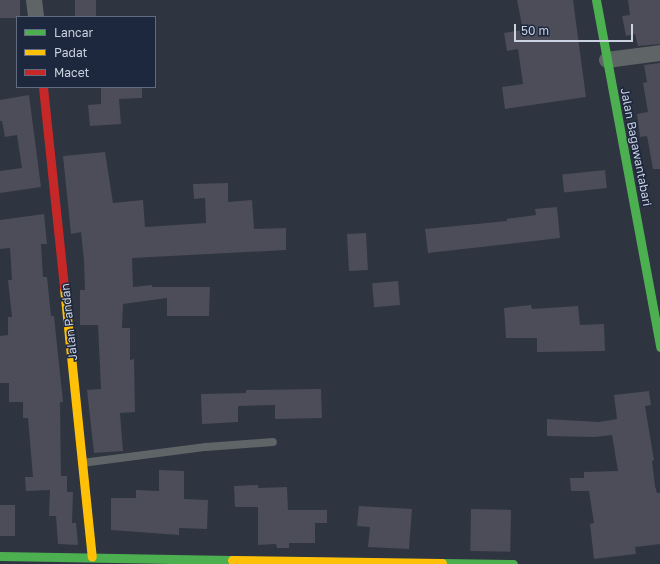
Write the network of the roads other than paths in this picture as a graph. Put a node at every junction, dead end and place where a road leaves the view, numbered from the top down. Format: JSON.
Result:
{"nodes":[{"id":1,"x":34,"y":0,"type":"edge"},
{"id":2,"x":596,"y":0,"type":"edge"},
{"id":3,"x":36,"y":16,"type":"edge"},
{"id":4,"x":660,"y":53,"type":"edge"},
{"id":5,"x":607,"y":60,"type":"junction"},
{"id":6,"x":43,"y":88,"type":"edge"},
{"id":7,"x":660,"y":347,"type":"edge"},
{"id":8,"x":273,"y":442,"type":"dead end"},
{"id":9,"x":81,"y":463,"type":"junction"},
{"id":10,"x":0,"y":556,"type":"edge"},
{"id":11,"x":93,"y":560,"type":"edge"},
{"id":12,"x":327,"y":563,"type":"edge"},
{"id":13,"x":513,"y":564,"type":"edge"}],
"edges":[{"from":1,"to":3,"type":"street"},
{"from":2,"to":5,"type":"street","name":"Jalan Bagawantabari"},
{"from":4,"to":5,"type":"street"},
{"from":5,"to":7,"type":"street","name":"Jalan Bagawantabari"},
{"from":6,"to":9,"type":"street","name":"Jalan Pandan"},
{"from":8,"to":9,"type":"lane"},
{"from":9,"to":11,"type":"street","name":"Jalan Pandan"},
{"from":10,"to":11,"type":"street"},
{"from":11,"to":12,"type":"street"},
{"from":12,"to":13,"type":"street"}]}
